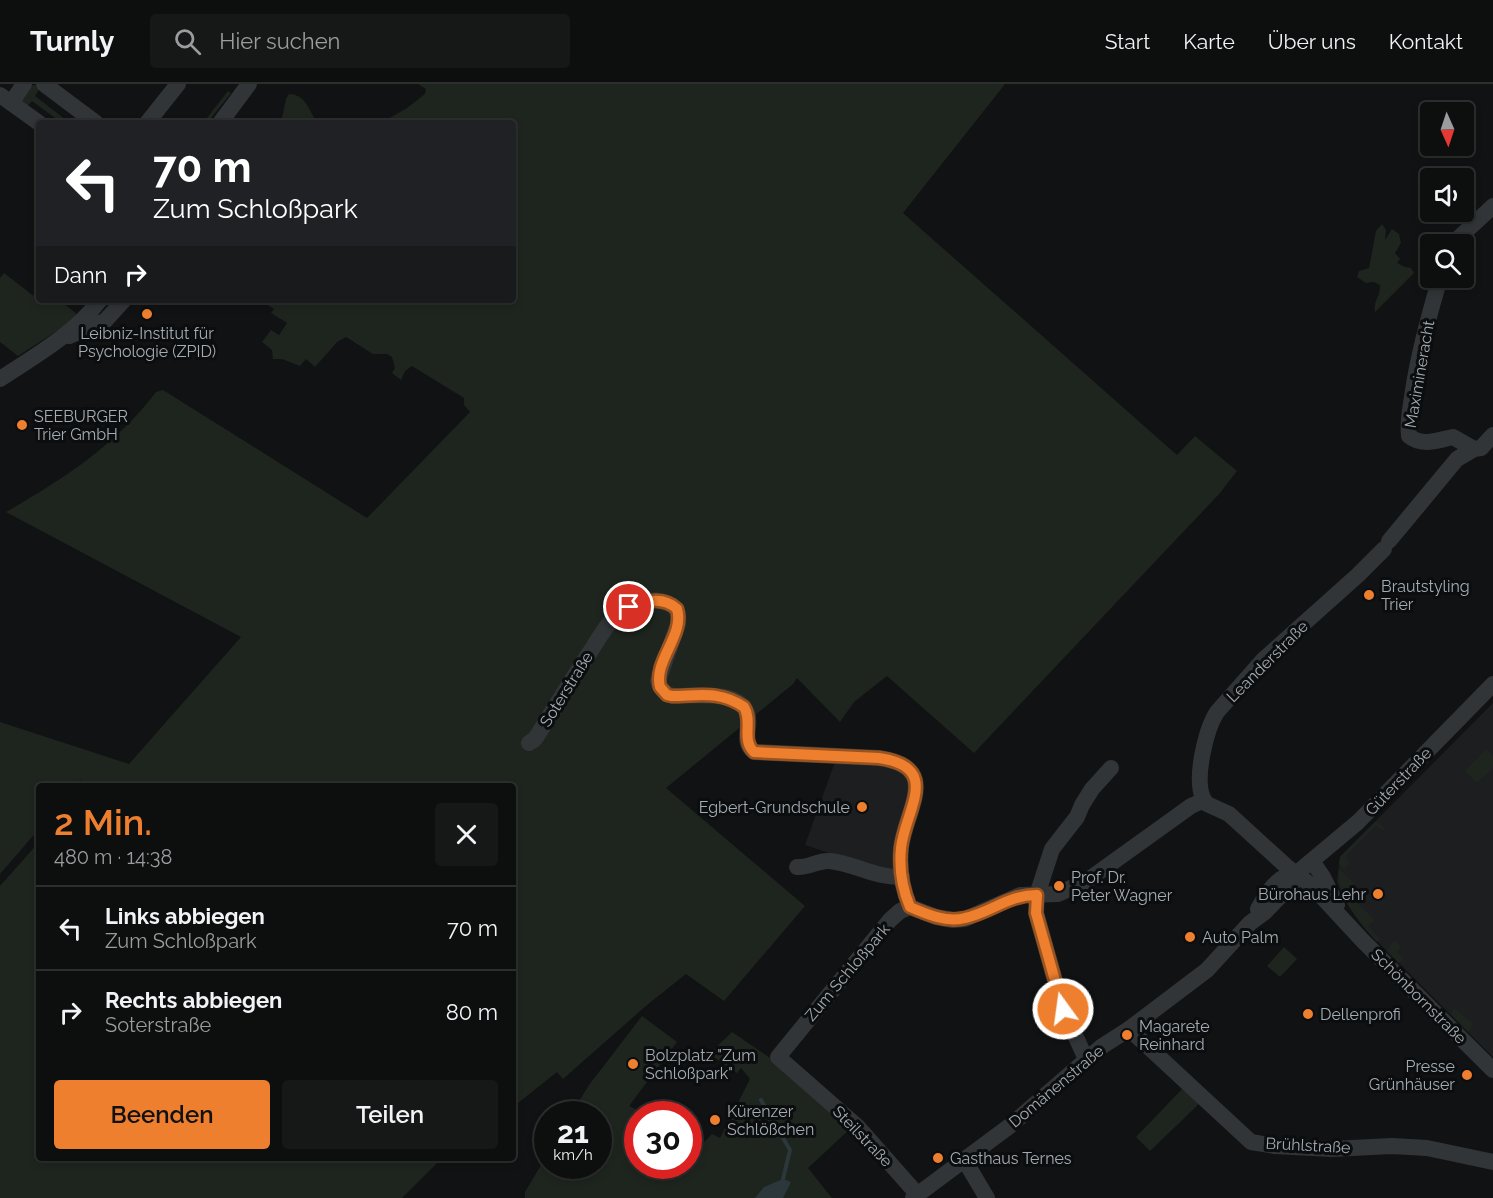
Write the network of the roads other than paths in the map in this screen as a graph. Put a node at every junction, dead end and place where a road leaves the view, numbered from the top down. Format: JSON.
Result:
{"nodes":[{"id":1,"x":24,"y":84,"type":"edge"},
{"id":2,"x":44,"y":84,"type":"edge"},
{"id":3,"x":178,"y":84,"type":"edge"},
{"id":4,"x":249,"y":84,"type":"edge"},
{"id":5,"x":5,"y":99,"type":"edge"},
{"id":6,"x":92,"y":120,"type":"edge"},
{"id":7,"x":149,"y":120,"type":"edge"},
{"id":8,"x":222,"y":120,"type":"edge"},
{"id":9,"x":36,"y":121,"type":"edge"},
{"id":10,"x":1493,"y":206,"type":"edge"},
{"id":11,"x":1463,"y":234,"type":"edge"},
{"id":12,"x":1437,"y":288,"type":"edge"},
{"id":13,"x":98,"y":303,"type":"edge"},
{"id":14,"x":120,"y":303,"type":"edge"},
{"id":15,"x":60,"y":340,"type":"junction"},
{"id":16,"x":0,"y":380,"type":"edge"},
{"id":17,"x":1493,"y":435,"type":"edge"},
{"id":18,"x":1474,"y":449,"type":"junction"},
{"id":19,"x":1493,"y":684,"type":"edge"},
{"id":20,"x":529,"y":743,"type":"dead end"},
{"id":21,"x":1111,"y":768,"type":"dead end"},
{"id":22,"x":1204,"y":800,"type":"junction"},
{"id":23,"x":1312,"y":861,"type":"junction"},
{"id":24,"x":797,"y":867,"type":"dead end"},
{"id":25,"x":1297,"y":873,"type":"junction"},
{"id":26,"x":902,"y":877,"type":"junction"},
{"id":27,"x":1037,"y":895,"type":"junction"},
{"id":28,"x":910,"y":907,"type":"junction"},
{"id":29,"x":1346,"y":922,"type":"junction"},
{"id":30,"x":1129,"y":1029,"type":"junction"},
{"id":31,"x":778,"y":1057,"type":"joint"},
{"id":32,"x":1086,"y":1059,"type":"junction"},
{"id":33,"x":1493,"y":1070,"type":"edge"},
{"id":34,"x":965,"y":1161,"type":"junction"},
{"id":35,"x":1493,"y":1162,"type":"edge"},
{"id":36,"x":915,"y":1196,"type":"edge"},
{"id":37,"x":987,"y":1198,"type":"edge"}],
"edges":[{"from":1,"to":5,"type":"street"},
{"from":2,"to":6,"type":"street"},
{"from":3,"to":7,"type":"street"},
{"from":4,"to":8,"type":"street"},
{"from":5,"to":9,"type":"street"},
{"from":10,"to":11,"type":"street"},
{"from":12,"to":18,"type":"street","name":"Maximineracht"},
{"from":13,"to":15,"type":"street"},
{"from":14,"to":15,"type":"street"},
{"from":15,"to":16,"type":"street"},
{"from":17,"to":18,"type":"street"},
{"from":18,"to":22,"type":"street","name":"Leanderstraße"},
{"from":19,"to":23,"type":"street","name":"Güterstraße"},
{"from":20,"to":26,"type":"street","name":"Soterstraße"},
{"from":21,"to":27,"type":"street"},
{"from":22,"to":25,"type":"street"},
{"from":22,"to":27,"type":"street"},
{"from":23,"to":25,"type":"street","name":"Güterstraße"},
{"from":23,"to":29,"type":"street","name":"Schönbornstraße"},
{"from":24,"to":26,"type":"street"},
{"from":25,"to":29,"type":"street","name":"Schönbornstraße"},
{"from":25,"to":30,"type":"street","name":"Domänenstraße"},
{"from":26,"to":28,"type":"street","name":"Soterstraße"},
{"from":27,"to":28,"type":"street"},
{"from":27,"to":32,"type":"street"},
{"from":28,"to":31,"type":"street","name":"Zum Schloßpark"},
{"from":29,"to":33,"type":"street","name":"Schönbornstraße"},
{"from":30,"to":32,"type":"street","name":"Domänenstraße"},
{"from":30,"to":35,"type":"street","name":"Brühlstraße"},
{"from":31,"to":36,"type":"street","name":"Steilstraße"},
{"from":32,"to":34,"type":"street","name":"Domänenstraße"},
{"from":34,"to":36,"type":"street","name":"Domänenstraße"},
{"from":34,"to":37,"type":"street"}]}
